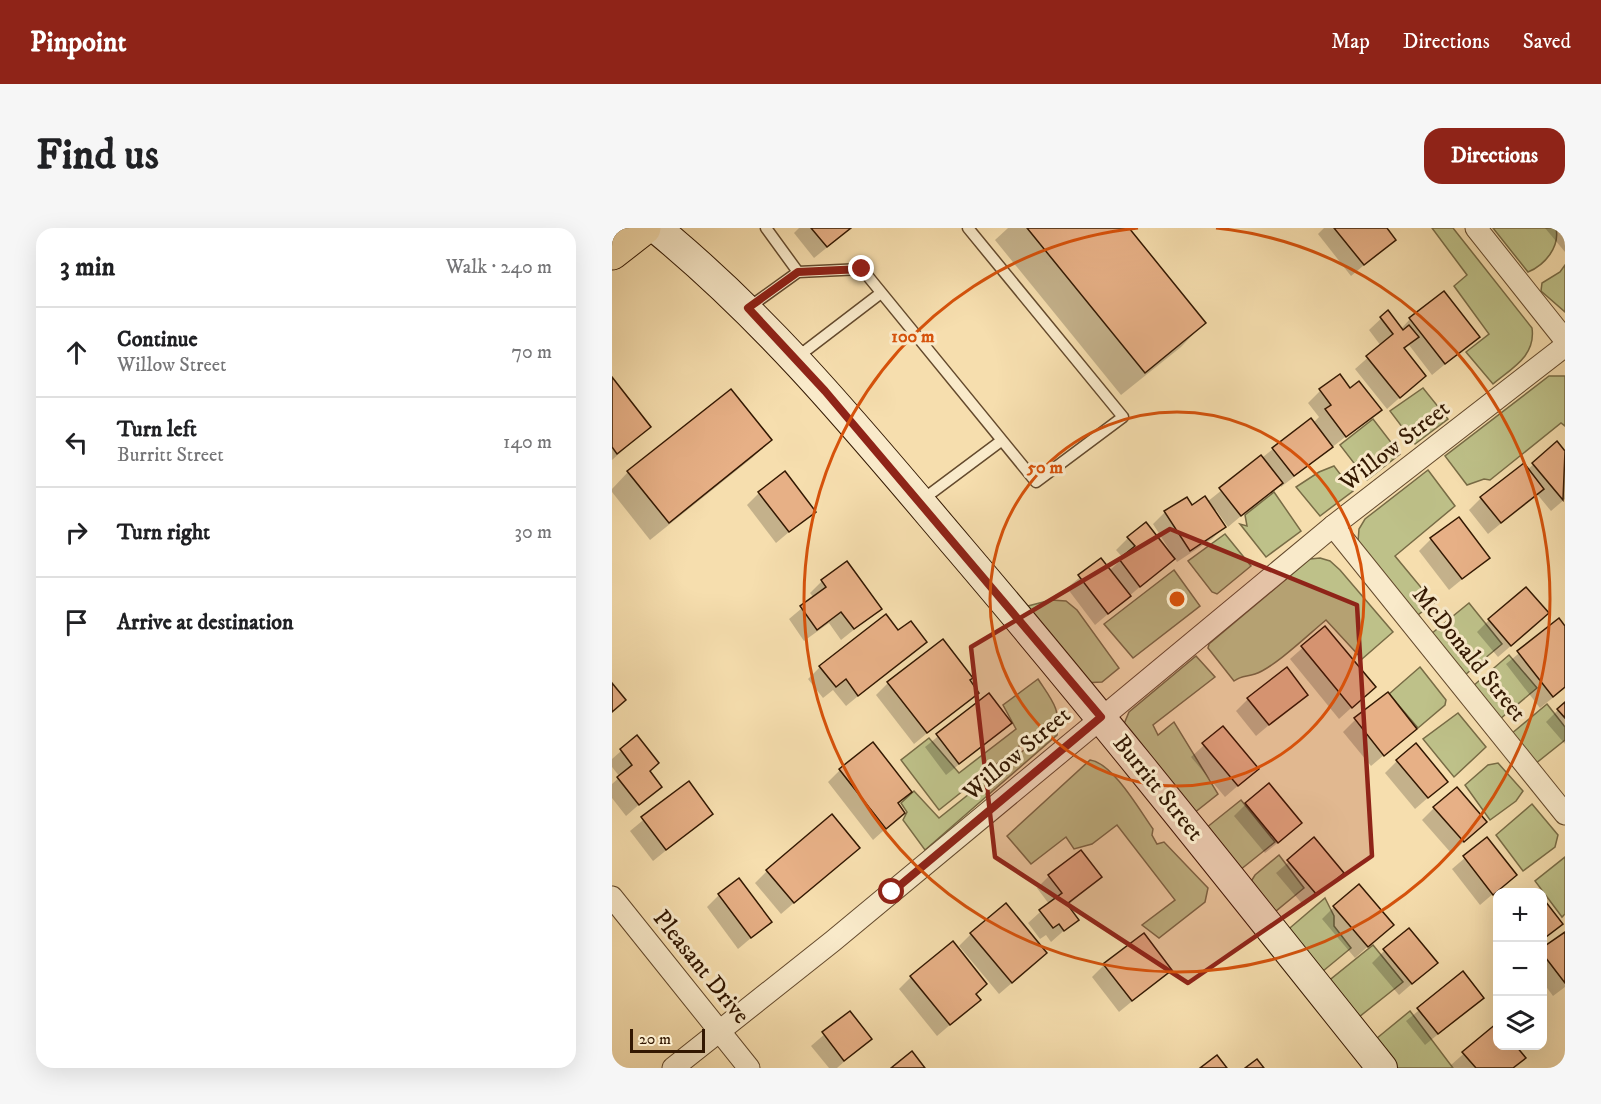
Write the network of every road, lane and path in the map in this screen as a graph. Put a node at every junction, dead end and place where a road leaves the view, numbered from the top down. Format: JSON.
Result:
{"nodes":[{"id":1,"x":644,"y":228,"type":"edge"},
{"id":2,"x":656,"y":228,"type":"edge"},
{"id":3,"x":766,"y":228,"type":"edge"},
{"id":4,"x":1476,"y":228,"type":"edge"},
{"id":5,"x":970,"y":229,"type":"edge"},
{"id":6,"x":612,"y":253,"type":"edge"},
{"id":7,"x":798,"y":272,"type":"junction"},
{"id":8,"x":881,"y":293,"type":"junction"},
{"id":9,"x":748,"y":308,"type":"junction"},
{"id":10,"x":1565,"y":340,"type":"edge"},
{"id":11,"x":1565,"y":346,"type":"edge"},
{"id":12,"x":796,"y":358,"type":"junction"},
{"id":13,"x":1001,"y":441,"type":"junction"},
{"id":14,"x":920,"y":502,"type":"junction"},
{"id":15,"x":1333,"y":526,"type":"junction"},
{"id":16,"x":1101,"y":717,"type":"junction"},
{"id":17,"x":1565,"y":814,"type":"edge"},
{"id":18,"x":612,"y":897,"type":"edge"},
{"id":19,"x":720,"y":1031,"type":"junction"},
{"id":20,"x":673,"y":1068,"type":"edge"},
{"id":21,"x":749,"y":1068,"type":"edge"},
{"id":22,"x":1382,"y":1068,"type":"edge"}],
"edges":[{"from":1,"to":6,"type":"main road"},
{"from":2,"to":9,"type":"street","name":"Burritt Street"},
{"from":3,"to":7,"type":"lane"},
{"from":4,"to":10,"type":"street"},
{"from":5,"to":13,"type":"lane"},
{"from":7,"to":8,"type":"lane"},
{"from":7,"to":9,"type":"lane"},
{"from":8,"to":12,"type":"lane"},
{"from":8,"to":13,"type":"lane"},
{"from":9,"to":12,"type":"street","name":"Burritt Street"},
{"from":11,"to":15,"type":"street","name":"Willow Street"},
{"from":12,"to":14,"type":"street","name":"Burritt Street"},
{"from":13,"to":14,"type":"lane"},
{"from":14,"to":16,"type":"street","name":"Burritt Street"},
{"from":15,"to":16,"type":"street","name":"Willow Street"},
{"from":15,"to":17,"type":"street","name":"McDonald Street"},
{"from":16,"to":19,"type":"street","name":"Willow Street"},
{"from":16,"to":22,"type":"street","name":"Burritt Street"},
{"from":18,"to":19,"type":"street","name":"Pleasant Drive"},
{"from":19,"to":20,"type":"street","name":"Willow Street"},
{"from":19,"to":21,"type":"street","name":"Pleasant Drive"}]}
